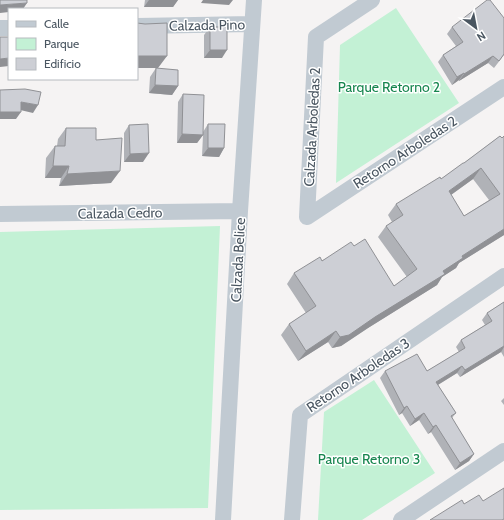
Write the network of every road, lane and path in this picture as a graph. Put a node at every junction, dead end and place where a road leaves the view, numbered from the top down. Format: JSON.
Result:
{"nodes":[{"id":1,"x":254,"y":0,"type":"edge"},
{"id":2,"x":372,"y":0,"type":"edge"},
{"id":3,"x":252,"y":24,"type":"junction"},
{"id":4,"x":138,"y":26,"type":"edge"},
{"id":5,"x":504,"y":87,"type":"edge"},
{"id":6,"x":240,"y":211,"type":"junction"},
{"id":7,"x":0,"y":214,"type":"edge"},
{"id":8,"x":307,"y":217,"type":"joint"},
{"id":9,"x":504,"y":276,"type":"edge"},
{"id":10,"x":504,"y":451,"type":"edge"},
{"id":11,"x":223,"y":520,"type":"edge"},
{"id":12,"x":292,"y":520,"type":"edge"},
{"id":13,"x":401,"y":520,"type":"edge"}],
"edges":[{"from":1,"to":3,"type":"street","name":"Calzada Belice"},
{"from":2,"to":8,"type":"street","name":"Calzada Arboledas 2"},
{"from":3,"to":4,"type":"street","name":"Calzada Pino"},
{"from":3,"to":6,"type":"street","name":"Calzada Belice"},
{"from":5,"to":8,"type":"street","name":"Retorno Arboledas 2"},
{"from":6,"to":7,"type":"street","name":"Calzada Cedro"},
{"from":6,"to":11,"type":"street","name":"Calzada Belice"},
{"from":9,"to":12,"type":"street","name":"Retorno Arboledas 3"},
{"from":10,"to":13,"type":"street"}]}
